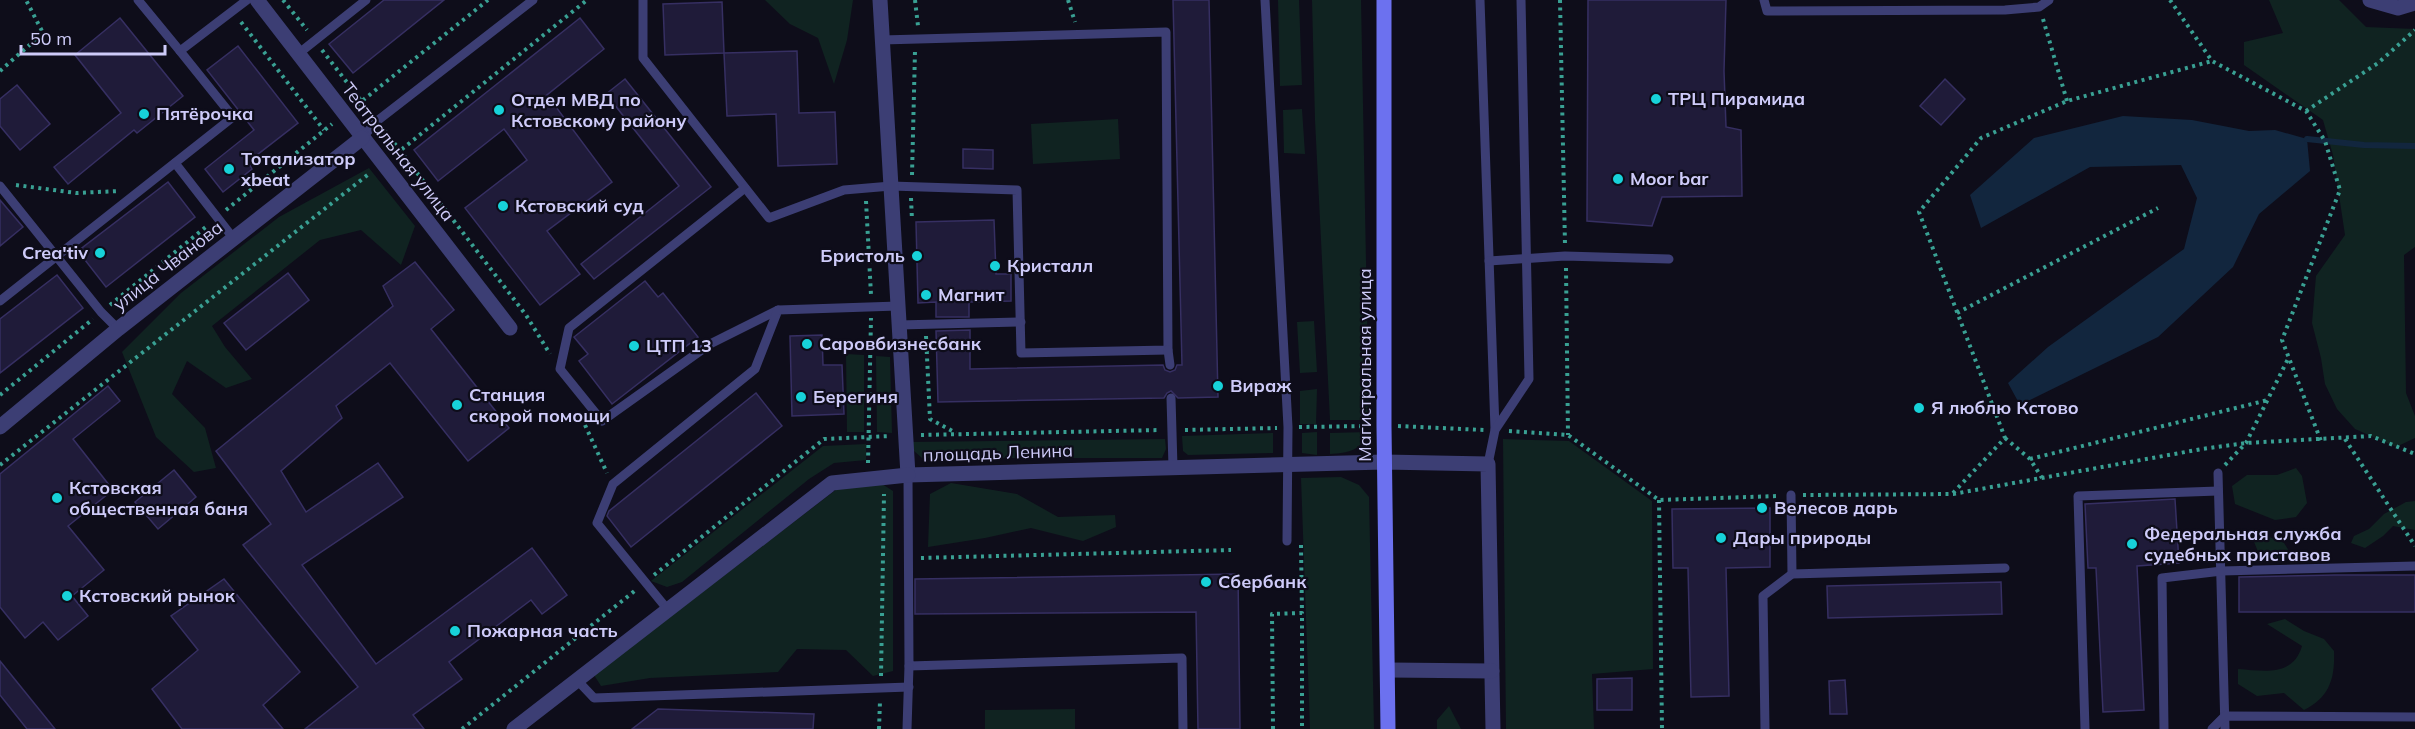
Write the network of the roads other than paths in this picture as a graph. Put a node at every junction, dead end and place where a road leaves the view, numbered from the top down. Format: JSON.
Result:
{"nodes":[{"id":1,"x":138,"y":0,"type":"edge"},
{"id":2,"x":246,"y":0,"type":"edge"},
{"id":3,"x":257,"y":0,"type":"edge"},
{"id":4,"x":366,"y":0,"type":"edge"},
{"id":5,"x":515,"y":0,"type":"edge"},
{"id":6,"x":533,"y":0,"type":"edge"},
{"id":7,"x":644,"y":0,"type":"edge"},
{"id":8,"x":880,"y":0,"type":"edge"},
{"id":9,"x":1265,"y":0,"type":"edge"},
{"id":10,"x":1384,"y":0,"type":"edge"},
{"id":11,"x":1480,"y":0,"type":"edge"},
{"id":12,"x":1521,"y":0,"type":"edge"},
{"id":13,"x":1764,"y":0,"type":"edge"},
{"id":14,"x":2049,"y":0,"type":"edge"},
{"id":15,"x":2370,"y":0,"type":"edge"},
{"id":16,"x":2415,"y":3,"type":"edge"},
{"id":17,"x":1870,"y":5,"type":"edge"},
{"id":18,"x":522,"y":9,"type":"junction"},
{"id":19,"x":882,"y":40,"type":"junction"},
{"id":20,"x":180,"y":51,"type":"junction"},
{"id":21,"x":298,"y":54,"type":"junction"},
{"id":22,"x":362,"y":138,"type":"junction"},
{"id":23,"x":175,"y":163,"type":"junction"},
{"id":24,"x":0,"y":186,"type":"edge"},
{"id":25,"x":891,"y":186,"type":"junction"},
{"id":26,"x":745,"y":188,"type":"junction"},
{"id":27,"x":234,"y":239,"type":"junction"},
{"id":28,"x":58,"y":256,"type":"junction"},
{"id":29,"x":1527,"y":257,"type":"junction"},
{"id":30,"x":1669,"y":259,"type":"dead end"},
{"id":31,"x":1489,"y":261,"type":"junction"},
{"id":32,"x":0,"y":302,"type":"edge"},
{"id":33,"x":898,"y":306,"type":"junction"},
{"id":34,"x":778,"y":310,"type":"junction"},
{"id":35,"x":1021,"y":322,"type":"junction"},
{"id":36,"x":906,"y":324,"type":"junction"},
{"id":37,"x":510,"y":328,"type":"dead end"},
{"id":38,"x":118,"y":329,"type":"junction"},
{"id":39,"x":1168,"y":350,"type":"junction"},
{"id":40,"x":1170,"y":365,"type":"dead end"},
{"id":41,"x":1171,"y":398,"type":"dead end"},
{"id":42,"x":1,"y":424,"type":"edge"},
{"id":43,"x":1495,"y":430,"type":"junction"},
{"id":44,"x":1384,"y":462,"type":"junction"},
{"id":45,"x":1288,"y":464,"type":"junction"},
{"id":46,"x":1488,"y":464,"type":"junction"},
{"id":47,"x":1173,"y":467,"type":"junction"},
{"id":48,"x":2218,"y":472,"type":"road end"},
{"id":49,"x":908,"y":475,"type":"junction"},
{"id":50,"x":2218,"y":491,"type":"junction"},
{"id":51,"x":1791,"y":495,"type":"road end"},
{"id":52,"x":1287,"y":541,"type":"dead end"},
{"id":53,"x":2415,"y":566,"type":"edge"},
{"id":54,"x":2005,"y":568,"type":"dead end"},
{"id":55,"x":2222,"y":571,"type":"junction"},
{"id":56,"x":1792,"y":574,"type":"junction"},
{"id":57,"x":668,"y":610,"type":"junction"},
{"id":58,"x":909,"y":666,"type":"junction"},
{"id":59,"x":1389,"y":670,"type":"junction"},
{"id":60,"x":1492,"y":671,"type":"junction"},
{"id":61,"x":577,"y":680,"type":"junction"},
{"id":62,"x":909,"y":687,"type":"junction"},
{"id":63,"x":2225,"y":716,"type":"junction"},
{"id":64,"x":2415,"y":717,"type":"edge"},
{"id":65,"x":513,"y":729,"type":"edge"},
{"id":66,"x":907,"y":729,"type":"edge"},
{"id":67,"x":1183,"y":729,"type":"edge"},
{"id":68,"x":1388,"y":729,"type":"edge"},
{"id":69,"x":1493,"y":729,"type":"edge"},
{"id":70,"x":1765,"y":729,"type":"edge"},
{"id":71,"x":2085,"y":729,"type":"edge"},
{"id":72,"x":2164,"y":729,"type":"edge"},
{"id":73,"x":2212,"y":729,"type":"edge"},
{"id":74,"x":2225,"y":729,"type":"edge"}],
"edges":[{"from":1,"to":20,"type":"lane"},
{"from":2,"to":20,"type":"lane"},
{"from":3,"to":21,"type":"street","name":"Театральная улица"},
{"from":4,"to":21,"type":"lane"},
{"from":5,"to":18,"type":"lane"},
{"from":6,"to":18,"type":"lane"},
{"from":7,"to":26,"type":"lane"},
{"from":8,"to":19,"type":"street","name":"площадь Ленина"},
{"from":9,"to":45,"type":"lane"},
{"from":10,"to":44,"type":"main road","name":"Магистральная улица"},
{"from":11,"to":31,"type":"lane"},
{"from":12,"to":29,"type":"lane"},
{"from":13,"to":17,"type":"lane"},
{"from":14,"to":17,"type":"lane"},
{"from":15,"to":16,"type":"street"},
{"from":18,"to":22,"type":"lane"},
{"from":19,"to":25,"type":"street","name":"площадь Ленина"},
{"from":19,"to":39,"type":"lane"},
{"from":20,"to":23,"type":"lane"},
{"from":21,"to":22,"type":"street","name":"Театральная улица"},
{"from":22,"to":27,"type":"street","name":"улица Чванова"},
{"from":22,"to":37,"type":"street","name":"Театральная улица"},
{"from":23,"to":27,"type":"lane"},
{"from":23,"to":28,"type":"lane"},
{"from":24,"to":28,"type":"lane"},
{"from":25,"to":26,"type":"lane"},
{"from":25,"to":33,"type":"street","name":"площадь Ленина"},
{"from":25,"to":35,"type":"lane"},
{"from":26,"to":34,"type":"lane"},
{"from":27,"to":38,"type":"street","name":"улица Чванова"},
{"from":28,"to":32,"type":"lane"},
{"from":28,"to":38,"type":"lane"},
{"from":29,"to":30,"type":"lane"},
{"from":29,"to":31,"type":"lane"},
{"from":29,"to":43,"type":"lane"},
{"from":31,"to":43,"type":"lane"},
{"from":33,"to":34,"type":"lane"},
{"from":33,"to":36,"type":"street","name":"площадь Ленина"},
{"from":34,"to":57,"type":"lane"},
{"from":35,"to":36,"type":"lane"},
{"from":35,"to":39,"type":"lane"},
{"from":36,"to":49,"type":"street","name":"площадь Ленина"},
{"from":38,"to":42,"type":"street","name":"улица Чванова"},
{"from":39,"to":40,"type":"lane"},
{"from":41,"to":47,"type":"lane"},
{"from":43,"to":46,"type":"lane"},
{"from":44,"to":45,"type":"street","name":"площадь Ленина"},
{"from":44,"to":46,"type":"street","name":"площадь Ленина"},
{"from":44,"to":59,"type":"main road","name":"Магистральная улица"},
{"from":45,"to":47,"type":"street","name":"площадь Ленина"},
{"from":45,"to":52,"type":"lane"},
{"from":46,"to":60,"type":"street"},
{"from":47,"to":49,"type":"street","name":"площадь Ленина"},
{"from":48,"to":50,"type":"lane"},
{"from":49,"to":57,"type":"street"},
{"from":49,"to":58,"type":"lane"},
{"from":50,"to":55,"type":"lane"},
{"from":50,"to":71,"type":"lane"},
{"from":51,"to":56,"type":"lane"},
{"from":53,"to":55,"type":"lane"},
{"from":54,"to":56,"type":"lane"},
{"from":55,"to":63,"type":"lane"},
{"from":55,"to":72,"type":"lane"},
{"from":56,"to":70,"type":"lane"},
{"from":57,"to":61,"type":"street"},
{"from":58,"to":62,"type":"lane"},
{"from":58,"to":67,"type":"lane"},
{"from":59,"to":60,"type":"street"},
{"from":59,"to":68,"type":"main road","name":"Магистральная улица"},
{"from":60,"to":69,"type":"street"},
{"from":61,"to":62,"type":"lane"},
{"from":61,"to":65,"type":"street"},
{"from":62,"to":66,"type":"lane"},
{"from":63,"to":64,"type":"lane"},
{"from":63,"to":73,"type":"lane"},
{"from":63,"to":74,"type":"lane"}]}
